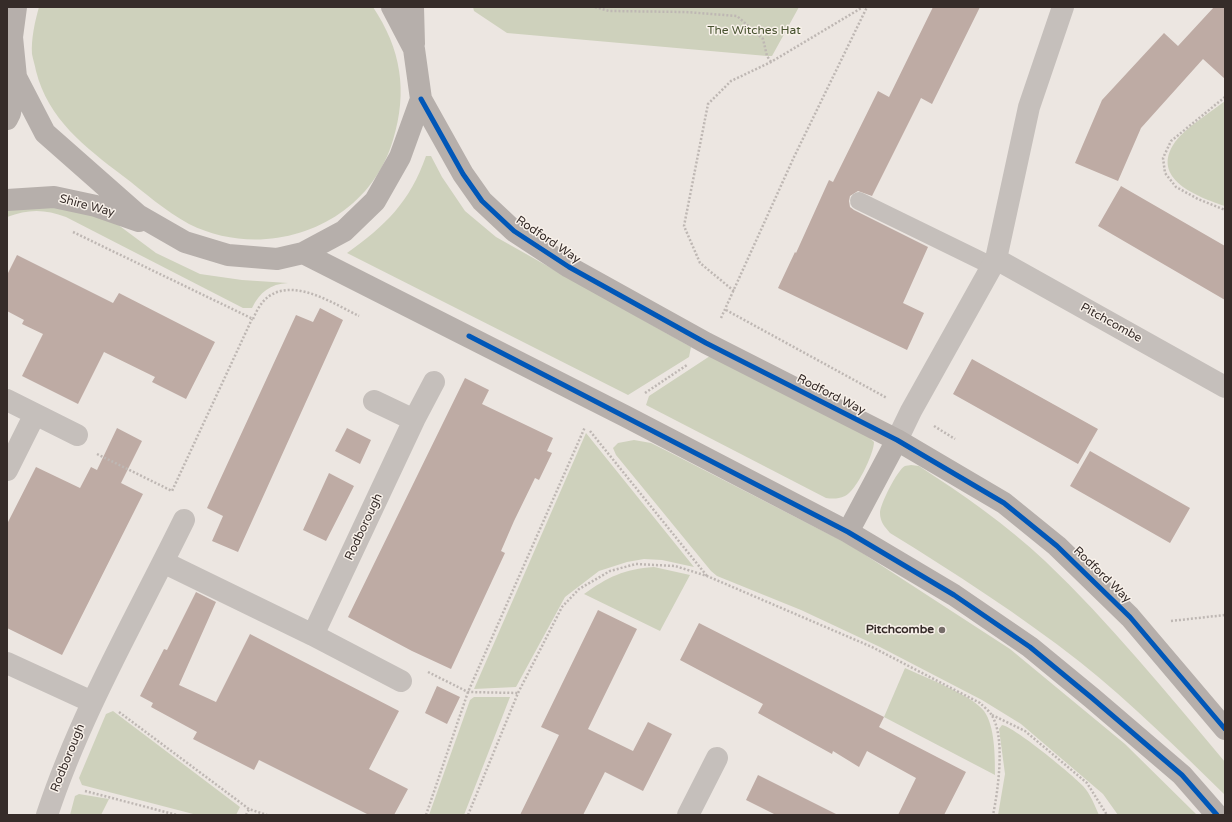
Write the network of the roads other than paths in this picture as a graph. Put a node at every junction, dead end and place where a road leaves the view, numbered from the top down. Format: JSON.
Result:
{"nodes":[{"id":1,"x":16,"y":7,"type":"edge"},
{"id":2,"x":392,"y":7,"type":"edge"},
{"id":3,"x":413,"y":7,"type":"edge"},
{"id":4,"x":1064,"y":7,"type":"edge"},
{"id":5,"x":414,"y":49,"type":"junction"},
{"id":6,"x":16,"y":77,"type":"junction"},
{"id":7,"x":421,"y":99,"type":"junction"},
{"id":8,"x":7,"y":119,"type":"edge"},
{"id":9,"x":7,"y":200,"type":"edge"},
{"id":10,"x":859,"y":201,"type":"dead end"},
{"id":11,"x":165,"y":230,"type":"junction"},
{"id":12,"x":303,"y":253,"type":"junction"},
{"id":13,"x":994,"y":262,"type":"junction"},
{"id":14,"x":434,"y":382,"type":"dead end"},
{"id":15,"x":1225,"y":387,"type":"edge"},
{"id":16,"x":7,"y":400,"type":"edge"},
{"id":17,"x":374,"y":400,"type":"dead end"},
{"id":18,"x":35,"y":414,"type":"junction"},
{"id":19,"x":414,"y":420,"type":"junction"},
{"id":20,"x":76,"y":435,"type":"dead end"},
{"id":21,"x":897,"y":440,"type":"junction"},
{"id":22,"x":7,"y":470,"type":"edge"},
{"id":23,"x":184,"y":520,"type":"dead end"},
{"id":24,"x":848,"y":532,"type":"junction"},
{"id":25,"x":163,"y":562,"type":"junction"},
{"id":26,"x":313,"y":635,"type":"junction"},
{"id":27,"x":7,"y":663,"type":"edge"},
{"id":28,"x":401,"y":681,"type":"road end"},
{"id":29,"x":92,"y":702,"type":"junction"},
{"id":30,"x":1225,"y":729,"type":"edge"},
{"id":31,"x":717,"y":758,"type":"dead end"},
{"id":32,"x":46,"y":815,"type":"edge"},
{"id":33,"x":688,"y":815,"type":"edge"},
{"id":34,"x":1217,"y":815,"type":"edge"}],
"edges":[{"from":1,"to":6,"type":"street"},
{"from":2,"to":5,"type":"street"},
{"from":3,"to":5,"type":"street"},
{"from":4,"to":13,"type":"street"},
{"from":5,"to":7,"type":"street"},
{"from":6,"to":8,"type":"street"},
{"from":6,"to":11,"type":"street"},
{"from":7,"to":12,"type":"street"},
{"from":7,"to":21,"type":"street","name":"Rodford Way"},
{"from":9,"to":11,"type":"street","name":"Shire Way"},
{"from":10,"to":13,"type":"lane"},
{"from":11,"to":12,"type":"street"},
{"from":12,"to":24,"type":"street"},
{"from":13,"to":15,"type":"street","name":"Pitchcombe"},
{"from":13,"to":21,"type":"street"},
{"from":14,"to":19,"type":"street","name":"Rodborough"},
{"from":16,"to":18,"type":"street"},
{"from":17,"to":19,"type":"street"},
{"from":18,"to":20,"type":"street"},
{"from":18,"to":22,"type":"street"},
{"from":19,"to":26,"type":"street","name":"Rodborough"},
{"from":21,"to":24,"type":"street"},
{"from":21,"to":30,"type":"street","name":"Rodford Way"},
{"from":23,"to":25,"type":"street","name":"Rodborough"},
{"from":24,"to":34,"type":"street"},
{"from":25,"to":26,"type":"street"},
{"from":25,"to":29,"type":"street","name":"Rodborough"},
{"from":26,"to":28,"type":"street"},
{"from":27,"to":29,"type":"street"},
{"from":29,"to":32,"type":"street","name":"Rodborough"},
{"from":31,"to":33,"type":"street"}]}
